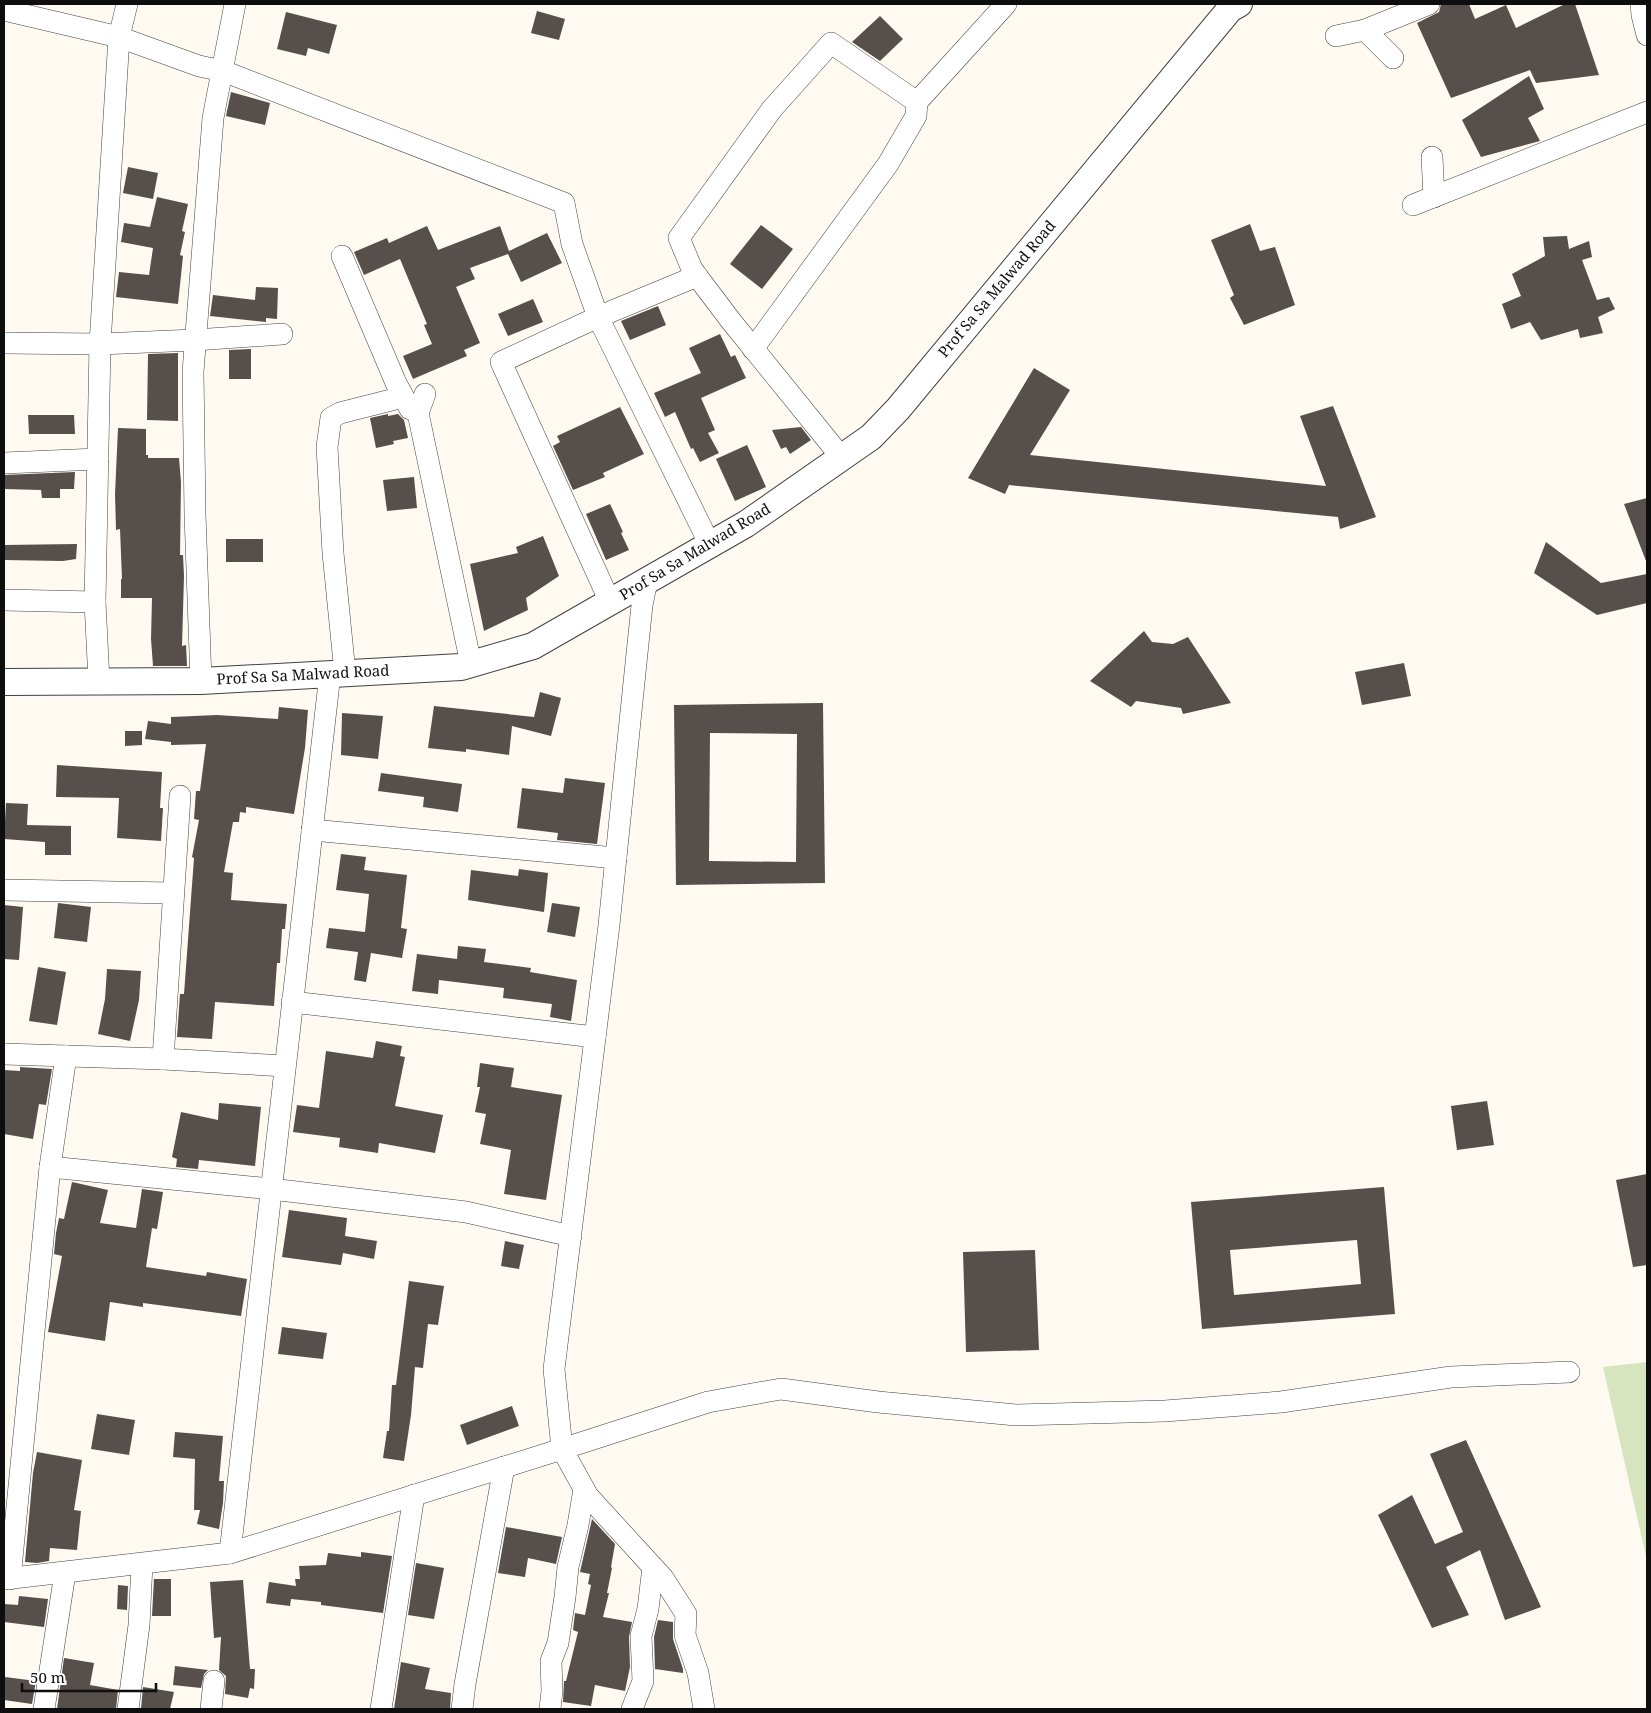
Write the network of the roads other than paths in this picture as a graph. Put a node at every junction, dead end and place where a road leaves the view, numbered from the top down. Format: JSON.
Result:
{"nodes":[{"id":1,"x":127,"y":4,"type":"edge"},
{"id":2,"x":235,"y":4,"type":"edge"},
{"id":3,"x":1006,"y":4,"type":"edge"},
{"id":4,"x":1239,"y":4,"type":"edge"},
{"id":5,"x":1429,"y":4,"type":"edge"},
{"id":6,"x":1641,"y":4,"type":"edge"},
{"id":7,"x":4,"y":10,"type":"edge"},
{"id":8,"x":37,"y":11,"type":"edge"},
{"id":9,"x":1365,"y":30,"type":"junction"},
{"id":10,"x":1647,"y":35,"type":"edge"},
{"id":11,"x":1336,"y":36,"type":"dead end"},
{"id":12,"x":119,"y":37,"type":"junction"},
{"id":13,"x":1393,"y":58,"type":"dead end"},
{"id":14,"x":223,"y":71,"type":"junction"},
{"id":15,"x":917,"y":102,"type":"junction"},
{"id":16,"x":1647,"y":112,"type":"edge"},
{"id":17,"x":1432,"y":157,"type":"dead end"},
{"id":18,"x":1434,"y":197,"type":"junction"},
{"id":19,"x":1413,"y":205,"type":"dead end"},
{"id":20,"x":342,"y":256,"type":"dead end"},
{"id":21,"x":697,"y":276,"type":"junction"},
{"id":22,"x":598,"y":317,"type":"junction"},
{"id":23,"x":282,"y":334,"type":"dead end"},
{"id":24,"x":195,"y":340,"type":"junction"},
{"id":25,"x":4,"y":343,"type":"edge"},
{"id":26,"x":100,"y":344,"type":"junction"},
{"id":27,"x":753,"y":349,"type":"junction"},
{"id":28,"x":403,"y":397,"type":"junction"},
{"id":29,"x":842,"y":458,"type":"junction"},
{"id":30,"x":98,"y":459,"type":"junction"},
{"id":31,"x":4,"y":463,"type":"edge"},
{"id":32,"x":710,"y":545,"type":"junction"},
{"id":33,"x":647,"y":581,"type":"junction"},
{"id":34,"x":4,"y":600,"type":"edge"},
{"id":35,"x":95,"y":602,"type":"junction"},
{"id":36,"x":610,"y":602,"type":"junction"},
{"id":37,"x":471,"y":664,"type":"junction"},
{"id":38,"x":338,"y":673,"type":"junction"},
{"id":39,"x":100,"y":681,"type":"junction"},
{"id":40,"x":200,"y":681,"type":"junction"},
{"id":41,"x":4,"y":682,"type":"edge"},
{"id":42,"x":180,"y":796,"type":"dead end"},
{"id":43,"x":312,"y":830,"type":"junction"},
{"id":44,"x":616,"y":858,"type":"junction"},
{"id":45,"x":4,"y":890,"type":"edge"},
{"id":46,"x":173,"y":893,"type":"junction"},
{"id":47,"x":292,"y":1002,"type":"junction"},
{"id":48,"x":595,"y":1037,"type":"junction"},
{"id":49,"x":4,"y":1054,"type":"edge"},
{"id":50,"x":66,"y":1056,"type":"junction"},
{"id":51,"x":163,"y":1059,"type":"junction"},
{"id":52,"x":285,"y":1066,"type":"junction"},
{"id":53,"x":50,"y":1166,"type":"junction"},
{"id":54,"x":271,"y":1189,"type":"junction"},
{"id":55,"x":571,"y":1236,"type":"junction"},
{"id":56,"x":1569,"y":1372,"type":"dead end"},
{"id":57,"x":562,"y":1449,"type":"junction"},
{"id":58,"x":504,"y":1467,"type":"junction"},
{"id":59,"x":584,"y":1489,"type":"junction"},
{"id":60,"x":414,"y":1495,"type":"junction"},
{"id":61,"x":230,"y":1553,"type":"junction"},
{"id":62,"x":142,"y":1564,"type":"junction"},
{"id":63,"x":653,"y":1567,"type":"junction"},
{"id":64,"x":65,"y":1573,"type":"junction"},
{"id":65,"x":7,"y":1579,"type":"edge"},
{"id":66,"x":214,"y":1681,"type":"dead end"},
{"id":67,"x":44,"y":1709,"type":"edge"},
{"id":68,"x":128,"y":1709,"type":"edge"},
{"id":69,"x":211,"y":1709,"type":"edge"},
{"id":70,"x":381,"y":1709,"type":"edge"},
{"id":71,"x":462,"y":1709,"type":"edge"},
{"id":72,"x":550,"y":1709,"type":"edge"},
{"id":73,"x":632,"y":1709,"type":"edge"},
{"id":74,"x":704,"y":1709,"type":"edge"}],
"edges":[{"from":1,"to":12,"type":"street"},
{"from":2,"to":14,"type":"street"},
{"from":3,"to":15,"type":"street"},
{"from":4,"to":29,"type":"street","name":"Prof Sa Sa Malwad Road"},
{"from":5,"to":9,"type":"street"},
{"from":6,"to":10,"type":"street"},
{"from":7,"to":8,"type":"street"},
{"from":8,"to":12,"type":"street"},
{"from":9,"to":11,"type":"street"},
{"from":9,"to":13,"type":"street"},
{"from":12,"to":14,"type":"street"},
{"from":12,"to":26,"type":"street"},
{"from":14,"to":22,"type":"street"},
{"from":14,"to":24,"type":"street"},
{"from":15,"to":21,"type":"street"},
{"from":15,"to":27,"type":"street"},
{"from":16,"to":18,"type":"street"},
{"from":17,"to":18,"type":"street"},
{"from":18,"to":19,"type":"street"},
{"from":20,"to":28,"type":"street"},
{"from":21,"to":22,"type":"street"},
{"from":21,"to":27,"type":"street"},
{"from":22,"to":32,"type":"street"},
{"from":22,"to":36,"type":"street"},
{"from":23,"to":24,"type":"street"},
{"from":24,"to":26,"type":"street"},
{"from":24,"to":40,"type":"street"},
{"from":25,"to":26,"type":"street"},
{"from":26,"to":30,"type":"street"},
{"from":27,"to":29,"type":"street"},
{"from":28,"to":37,"type":"street"},
{"from":28,"to":38,"type":"street"},
{"from":29,"to":32,"type":"street","name":"Prof Sa Sa Malwad Road"},
{"from":30,"to":31,"type":"street"},
{"from":30,"to":35,"type":"street"},
{"from":32,"to":33,"type":"street","name":"Prof Sa Sa Malwad Road"},
{"from":33,"to":36,"type":"street","name":"Prof Sa Sa Malwad Road"},
{"from":33,"to":44,"type":"street"},
{"from":34,"to":35,"type":"street"},
{"from":35,"to":39,"type":"street"},
{"from":36,"to":37,"type":"street","name":"Prof Sa Sa Malwad Road"},
{"from":37,"to":38,"type":"street","name":"Prof Sa Sa Malwad Road"},
{"from":38,"to":40,"type":"street","name":"Prof Sa Sa Malwad Road"},
{"from":38,"to":43,"type":"street"},
{"from":39,"to":40,"type":"street","name":"Prof Sa Sa Malwad Road"},
{"from":39,"to":41,"type":"street","name":"Prof Sa Sa Malwad Road"},
{"from":42,"to":46,"type":"street"},
{"from":43,"to":44,"type":"street"},
{"from":43,"to":47,"type":"street"},
{"from":44,"to":48,"type":"street"},
{"from":45,"to":46,"type":"street"},
{"from":46,"to":51,"type":"street"},
{"from":47,"to":48,"type":"street"},
{"from":47,"to":52,"type":"street"},
{"from":48,"to":55,"type":"street"},
{"from":49,"to":50,"type":"street"},
{"from":50,"to":51,"type":"street"},
{"from":50,"to":53,"type":"street"},
{"from":51,"to":52,"type":"street"},
{"from":52,"to":54,"type":"street"},
{"from":53,"to":54,"type":"street"},
{"from":53,"to":65,"type":"street"},
{"from":54,"to":55,"type":"street"},
{"from":54,"to":61,"type":"street"},
{"from":55,"to":57,"type":"street"},
{"from":56,"to":57,"type":"street"},
{"from":57,"to":58,"type":"street"},
{"from":57,"to":59,"type":"street"},
{"from":58,"to":60,"type":"street"},
{"from":58,"to":71,"type":"street"},
{"from":59,"to":63,"type":"street"},
{"from":59,"to":72,"type":"street"},
{"from":60,"to":61,"type":"street"},
{"from":60,"to":70,"type":"street"},
{"from":61,"to":62,"type":"street"},
{"from":62,"to":64,"type":"street"},
{"from":62,"to":68,"type":"street"},
{"from":63,"to":73,"type":"street"},
{"from":63,"to":74,"type":"street"},
{"from":64,"to":65,"type":"street"},
{"from":64,"to":67,"type":"street"},
{"from":66,"to":69,"type":"street"}]}
